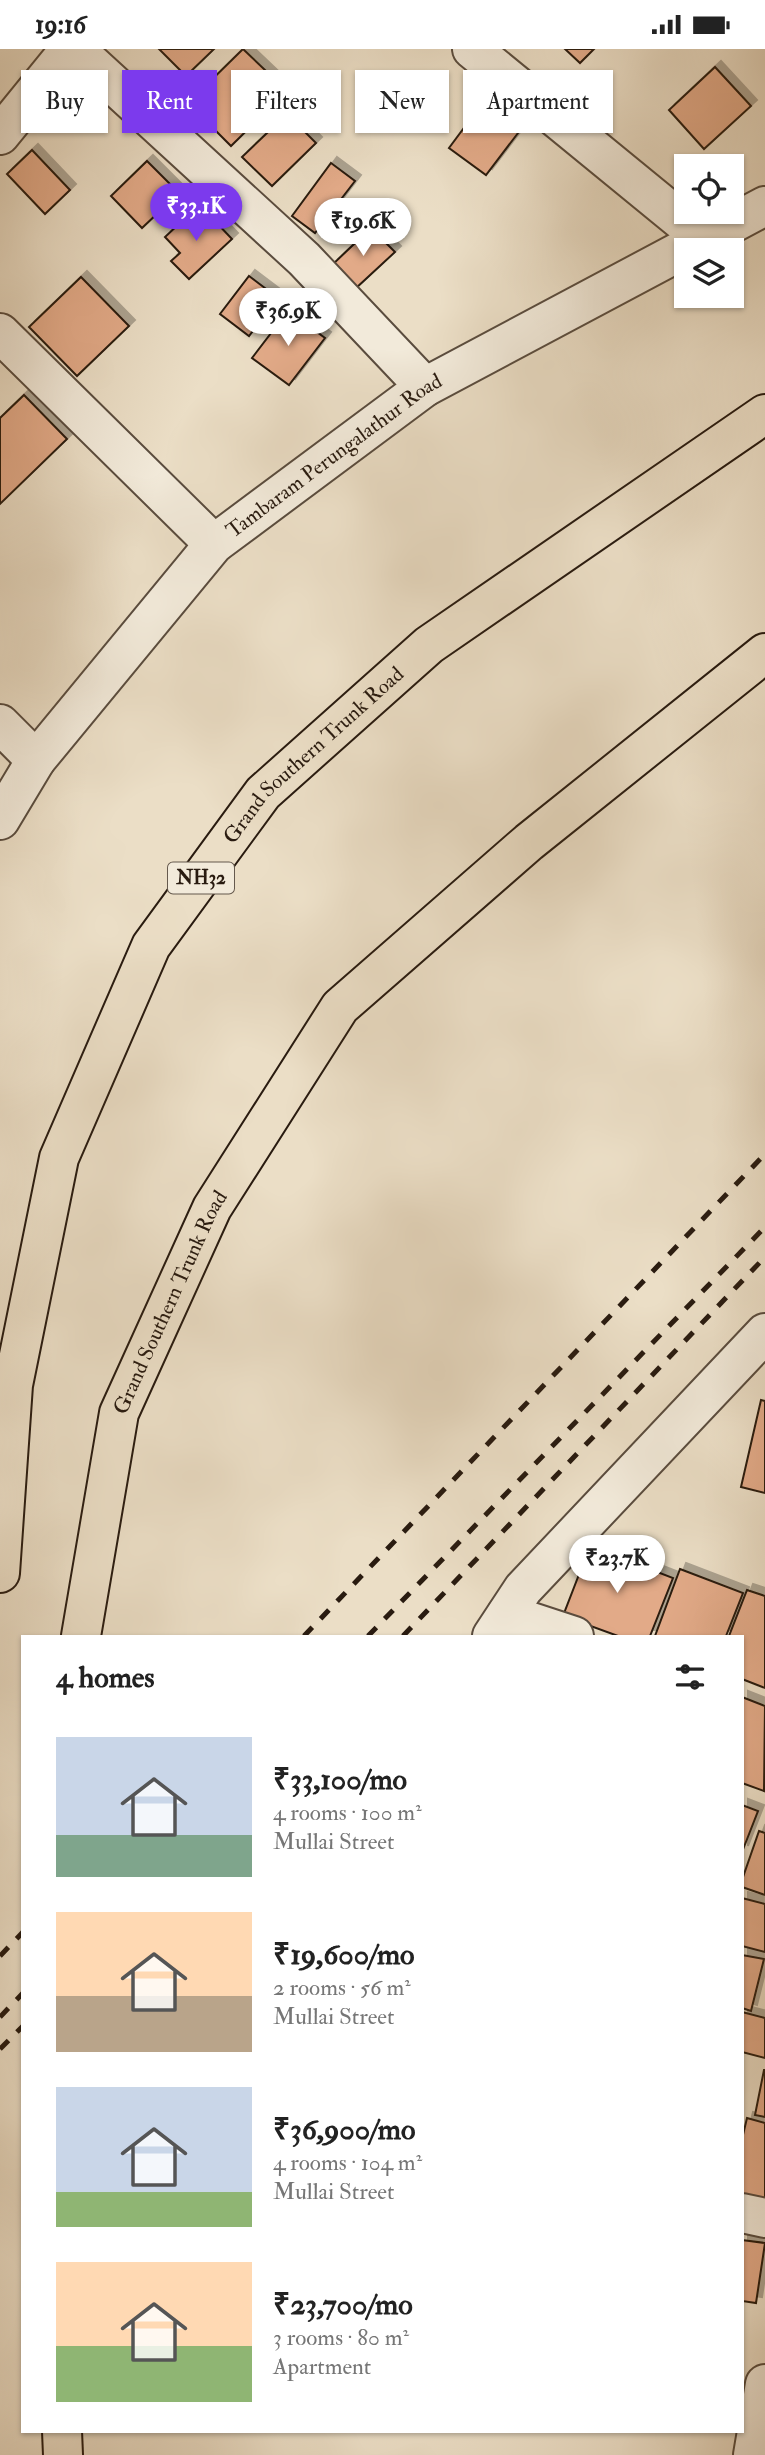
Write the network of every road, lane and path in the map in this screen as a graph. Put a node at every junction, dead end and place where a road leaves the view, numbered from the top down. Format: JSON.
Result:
{"nodes":[{"id":1,"x":72,"y":49,"type":"edge"},
{"id":2,"x":486,"y":54,"type":"edge"},
{"id":3,"x":0,"y":135,"type":"edge"},
{"id":4,"x":765,"y":206,"type":"edge"},
{"id":5,"x":703,"y":238,"type":"edge"},
{"id":6,"x":706,"y":238,"type":"edge"},
{"id":7,"x":674,"y":255,"type":"edge"},
{"id":8,"x":0,"y":333,"type":"edge"},
{"id":9,"x":425,"y":387,"type":"junction"},
{"id":10,"x":765,"y":414,"type":"edge"},
{"id":11,"x":214,"y":544,"type":"junction"},
{"id":12,"x":765,"y":653,"type":"edge"},
{"id":13,"x":0,"y":724,"type":"edge"},
{"id":14,"x":36,"y":760,"type":"junction"},
{"id":15,"x":0,"y":820,"type":"edge"},
{"id":16,"x":757,"y":1353,"type":"edge"},
{"id":17,"x":0,"y":1573,"type":"edge"},
{"id":18,"x":500,"y":1625,"type":"edge"},
{"id":19,"x":82,"y":1635,"type":"edge"},
{"id":20,"x":567,"y":1635,"type":"edge"},
{"id":21,"x":744,"y":2213,"type":"edge"},
{"id":22,"x":765,"y":2218,"type":"edge"},
{"id":23,"x":763,"y":2402,"type":"edge"},
{"id":24,"x":62,"y":2433,"type":"edge"},
{"id":25,"x":63,"y":2455,"type":"edge"},
{"id":26,"x":753,"y":2455,"type":"edge"}],
"edges":[{"from":1,"to":3,"type":"street"},
{"from":1,"to":9,"type":"street"},
{"from":2,"to":5,"type":"street"},
{"from":4,"to":6,"type":"street","name":"Tambaram Perungalathur Road"},
{"from":7,"to":9,"type":"street","name":"Tambaram Perungalathur Road"},
{"from":8,"to":11,"type":"street"},
{"from":9,"to":11,"type":"street","name":"Tambaram Perungalathur Road"},
{"from":10,"to":17,"type":"highway","name":"Grand Southern Trunk Road","number":"NH32"},
{"from":11,"to":14,"type":"street","name":"Tambaram Perungalathur Road"},
{"from":12,"to":19,"type":"highway","name":"Grand Southern Trunk Road"},
{"from":13,"to":14,"type":"street"},
{"from":14,"to":15,"type":"street","name":"Tambaram Perungalathur Road"},
{"from":16,"to":18,"type":"street"},
{"from":18,"to":20,"type":"street"},
{"from":21,"to":22,"type":"street"},
{"from":23,"to":26,"type":"street"},
{"from":24,"to":25,"type":"highway"}]}
